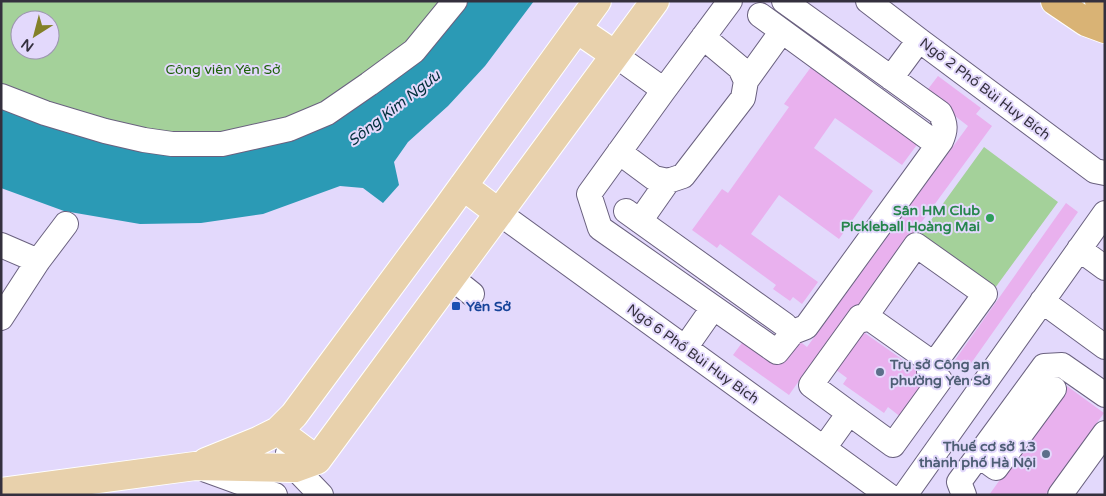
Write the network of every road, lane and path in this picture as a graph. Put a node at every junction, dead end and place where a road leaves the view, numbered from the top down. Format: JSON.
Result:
{"nodes":[{"id":1,"x":455,"y":1,"type":"edge"},
{"id":2,"x":598,"y":1,"type":"edge"},
{"id":3,"x":655,"y":1,"type":"edge"},
{"id":4,"x":730,"y":1,"type":"edge"},
{"id":5,"x":784,"y":1,"type":"edge"},
{"id":6,"x":868,"y":1,"type":"edge"},
{"id":7,"x":1055,"y":1,"type":"edge"},
{"id":8,"x":1099,"y":1,"type":"edge"},
{"id":9,"x":1105,"y":4,"type":"edge"},
{"id":10,"x":760,"y":15,"type":"dead end"},
{"id":11,"x":578,"y":29,"type":"junction"},
{"id":12,"x":1105,"y":29,"type":"edge"},
{"id":13,"x":782,"y":31,"type":"junction"},
{"id":14,"x":703,"y":37,"type":"junction"},
{"id":15,"x":919,"y":40,"type":"junction"},
{"id":16,"x":857,"y":53,"type":"junction"},
{"id":17,"x":615,"y":55,"type":"junction"},
{"id":18,"x":841,"y":74,"type":"junction"},
{"id":19,"x":891,"y":78,"type":"junction"},
{"id":20,"x":746,"y":81,"type":"junction"},
{"id":21,"x":664,"y":90,"type":"junction"},
{"id":22,"x":914,"y":94,"type":"junction"},
{"id":23,"x":1,"y":96,"type":"edge"},
{"id":24,"x":899,"y":116,"type":"junction"},
{"id":25,"x":938,"y":145,"type":"junction"},
{"id":26,"x":619,"y":152,"type":"junction"},
{"id":27,"x":1105,"y":173,"type":"edge"},
{"id":28,"x":668,"y":181,"type":"junction"},
{"id":29,"x":463,"y":186,"type":"junction"},
{"id":30,"x":500,"y":213,"type":"junction"},
{"id":31,"x":1105,"y":213,"type":"edge"},
{"id":32,"x":66,"y":224,"type":"dead end"},
{"id":33,"x":1,"y":246,"type":"edge"},
{"id":34,"x":1079,"y":249,"type":"junction"},
{"id":35,"x":38,"y":261,"type":"junction"},
{"id":36,"x":702,"y":266,"type":"junction"},
{"id":37,"x":1105,"y":268,"type":"edge"},
{"id":38,"x":685,"y":288,"type":"junction"},
{"id":39,"x":1042,"y":301,"type":"junction"},
{"id":40,"x":713,"y":308,"type":"junction"},
{"id":41,"x":762,"y":308,"type":"junction"},
{"id":42,"x":866,"y":316,"type":"junction"},
{"id":43,"x":1,"y":318,"type":"edge"},
{"id":44,"x":785,"y":325,"type":"dead end"},
{"id":45,"x":745,"y":330,"type":"junction"},
{"id":46,"x":1105,"y":347,"type":"edge"},
{"id":47,"x":685,"y":348,"type":"junction"},
{"id":48,"x":934,"y":364,"type":"junction"},
{"id":49,"x":1105,"y":395,"type":"edge"},
{"id":50,"x":974,"y":397,"type":"junction"},
{"id":51,"x":849,"y":413,"type":"junction"},
{"id":52,"x":1014,"y":426,"type":"junction"},
{"id":53,"x":278,"y":431,"type":"junction"},
{"id":54,"x":1105,"y":433,"type":"edge"},
{"id":55,"x":824,"y":448,"type":"junction"},
{"id":56,"x":306,"y":464,"type":"junction"},
{"id":57,"x":195,"y":466,"type":"junction"},
{"id":58,"x":119,"y":485,"type":"edge"},
{"id":59,"x":1,"y":492,"type":"edge"},
{"id":60,"x":275,"y":495,"type":"edge"},
{"id":61,"x":321,"y":495,"type":"edge"},
{"id":62,"x":327,"y":495,"type":"edge"},
{"id":63,"x":888,"y":495,"type":"edge"},
{"id":64,"x":905,"y":495,"type":"edge"},
{"id":65,"x":964,"y":495,"type":"edge"},
{"id":66,"x":1060,"y":495,"type":"edge"}],
"edges":[{"from":1,"to":23,"type":"street"},
{"from":2,"to":11,"type":"main road"},
{"from":3,"to":17,"type":"main road"},
{"from":4,"to":14,"type":"street"},
{"from":5,"to":16,"type":"street"},
{"from":6,"to":15,"type":"street","name":"Ngõ 2 Phố Bùi Huy Bích"},
{"from":7,"to":12,"type":"highway"},
{"from":8,"to":9,"type":"highway"},
{"from":10,"to":13,"type":"street"},
{"from":11,"to":17,"type":"main road"},
{"from":11,"to":29,"type":"main road"},
{"from":13,"to":18,"type":"street"},
{"from":13,"to":20,"type":"street"},
{"from":14,"to":20,"type":"street"},
{"from":14,"to":21,"type":"street"},
{"from":15,"to":19,"type":"street"},
{"from":15,"to":27,"type":"street","name":"Ngõ 2 Phố Bùi Huy Bích"},
{"from":16,"to":18,"type":"street"},
{"from":16,"to":19,"type":"street"},
{"from":17,"to":21,"type":"street"},
{"from":17,"to":30,"type":"main road"},
{"from":18,"to":24,"type":"street"},
{"from":19,"to":22,"type":"street"},
{"from":20,"to":28,"type":"street"},
{"from":21,"to":26,"type":"street"},
{"from":22,"to":24,"type":"street"},
{"from":22,"to":25,"type":"street"},
{"from":24,"to":25,"type":"street"},
{"from":25,"to":45,"type":"street"},
{"from":26,"to":28,"type":"street"},
{"from":26,"to":38,"type":"street"},
{"from":28,"to":36,"type":"street"},
{"from":29,"to":30,"type":"main road"},
{"from":29,"to":53,"type":"main road"},
{"from":30,"to":47,"type":"street","name":"Ngõ 6 Phố Bùi Huy Bích"},
{"from":30,"to":56,"type":"main road"},
{"from":31,"to":34,"type":"street"},
{"from":32,"to":35,"type":"street"},
{"from":33,"to":35,"type":"street"},
{"from":34,"to":37,"type":"street"},
{"from":34,"to":39,"type":"street"},
{"from":35,"to":43,"type":"street"},
{"from":36,"to":38,"type":"street"},
{"from":36,"to":41,"type":"street"},
{"from":38,"to":40,"type":"street"},
{"from":39,"to":46,"type":"street"},
{"from":39,"to":50,"type":"street"},
{"from":40,"to":45,"type":"street"},
{"from":40,"to":47,"type":"street"},
{"from":41,"to":44,"type":"street"},
{"from":41,"to":45,"type":"street"},
{"from":42,"to":48,"type":"street"},
{"from":42,"to":48,"type":"street"},
{"from":42,"to":51,"type":"street"},
{"from":47,"to":55,"type":"street","name":"Ngõ 6 Phố Bùi Huy Bích"},
{"from":48,"to":51,"type":"street"},
{"from":49,"to":52,"type":"street"},
{"from":50,"to":52,"type":"street"},
{"from":50,"to":64,"type":"street"},
{"from":51,"to":55,"type":"street"},
{"from":52,"to":65,"type":"street"},
{"from":53,"to":56,"type":"main road"},
{"from":53,"to":57,"type":"main road"},
{"from":54,"to":66,"type":"street"},
{"from":55,"to":63,"type":"street","name":"Ngõ 6 Phố Bùi Huy Bích"},
{"from":56,"to":57,"type":"main road"},
{"from":56,"to":61,"type":"street"},
{"from":56,"to":62,"type":"street"},
{"from":57,"to":58,"type":"main road"},
{"from":57,"to":60,"type":"street"},
{"from":58,"to":59,"type":"main road"}]}
